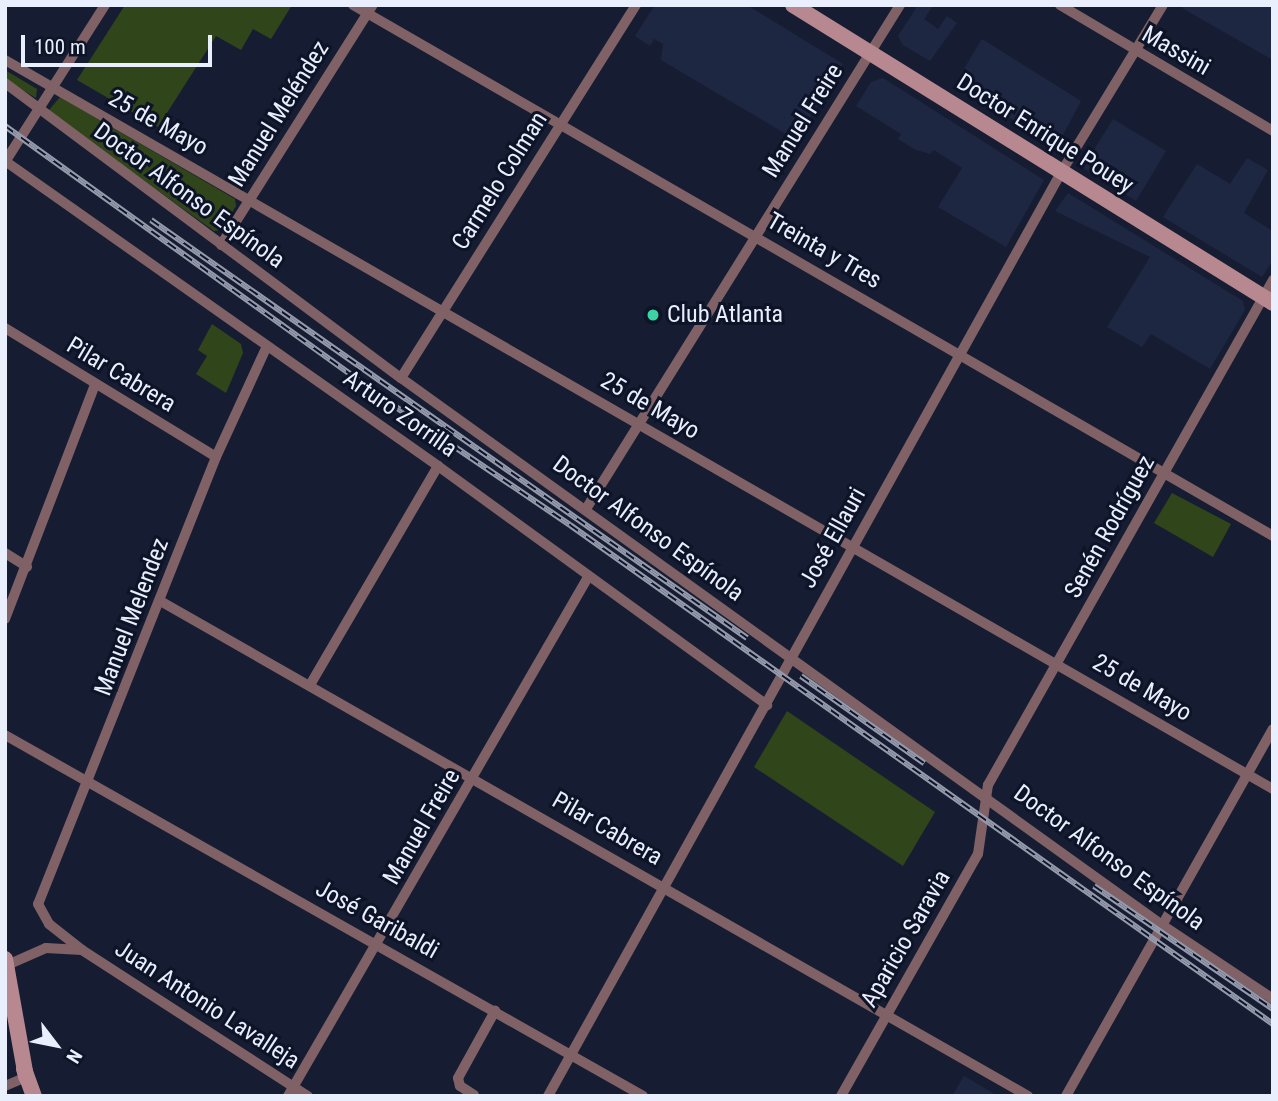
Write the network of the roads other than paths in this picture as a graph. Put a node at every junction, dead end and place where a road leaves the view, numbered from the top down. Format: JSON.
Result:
{"nodes":[{"id":1,"x":105,"y":5,"type":"edge"},
{"id":2,"x":353,"y":5,"type":"edge"},
{"id":3,"x":636,"y":5,"type":"edge"},
{"id":4,"x":793,"y":5,"type":"edge"},
{"id":5,"x":900,"y":5,"type":"edge"},
{"id":6,"x":1060,"y":5,"type":"edge"},
{"id":7,"x":1163,"y":5,"type":"edge"},
{"id":8,"x":370,"y":9,"type":"edge"},
{"id":9,"x":1134,"y":51,"type":"junction"},
{"id":10,"x":871,"y":52,"type":"junction"},
{"id":11,"x":5,"y":60,"type":"edge"},
{"id":12,"x":5,"y":83,"type":"edge"},
{"id":13,"x":53,"y":88,"type":"junction"},
{"id":14,"x":38,"y":111,"type":"junction"},
{"id":15,"x":561,"y":125,"type":"junction"},
{"id":16,"x":1273,"y":131,"type":"edge"},
{"id":17,"x":5,"y":162,"type":"edge"},
{"id":18,"x":1062,"y":171,"type":"junction"},
{"id":19,"x":251,"y":199,"type":"junction"},
{"id":20,"x":755,"y":236,"type":"junction"},
{"id":21,"x":221,"y":245,"type":"junction"},
{"id":22,"x":1273,"y":280,"type":"edge"},
{"id":23,"x":1268,"y":300,"type":"edge"},
{"id":24,"x":443,"y":310,"type":"junction"},
{"id":25,"x":5,"y":328,"type":"edge"},
{"id":26,"x":267,"y":346,"type":"junction"},
{"id":27,"x":961,"y":354,"type":"junction"},
{"id":28,"x":401,"y":378,"type":"junction"},
{"id":29,"x":95,"y":385,"type":"junction"},
{"id":30,"x":639,"y":424,"type":"junction"},
{"id":31,"x":216,"y":457,"type":"junction"},
{"id":32,"x":438,"y":466,"type":"junction"},
{"id":33,"x":1164,"y":473,"type":"junction"},
{"id":34,"x":586,"y":509,"type":"junction"},
{"id":35,"x":1273,"y":536,"type":"edge"},
{"id":36,"x":852,"y":547,"type":"junction"},
{"id":37,"x":5,"y":553,"type":"edge"},
{"id":38,"x":27,"y":567,"type":"junction"},
{"id":39,"x":588,"y":577,"type":"junction"},
{"id":40,"x":162,"y":602,"type":"junction"},
{"id":41,"x":5,"y":619,"type":"edge"},
{"id":42,"x":790,"y":658,"type":"junction"},
{"id":43,"x":1058,"y":664,"type":"junction"},
{"id":44,"x":310,"y":685,"type":"junction"},
{"id":45,"x":767,"y":705,"type":"junction"},
{"id":46,"x":1273,"y":729,"type":"edge"},
{"id":47,"x":5,"y":735,"type":"edge"},
{"id":48,"x":1247,"y":774,"type":"junction"},
{"id":49,"x":475,"y":778,"type":"junction"},
{"id":50,"x":89,"y":782,"type":"junction"},
{"id":51,"x":1273,"y":789,"type":"edge"},
{"id":52,"x":986,"y":799,"type":"junction"},
{"id":53,"x":666,"y":887,"type":"junction"},
{"id":54,"x":37,"y":904,"type":"joint"},
{"id":55,"x":1162,"y":925,"type":"junction"},
{"id":56,"x":378,"y":944,"type":"junction"},
{"id":57,"x":82,"y":950,"type":"junction"},
{"id":58,"x":7,"y":964,"type":"edge"},
{"id":59,"x":1273,"y":999,"type":"edge"},
{"id":60,"x":5,"y":1010,"type":"edge"},
{"id":61,"x":495,"y":1011,"type":"junction"},
{"id":62,"x":888,"y":1013,"type":"junction"},
{"id":63,"x":571,"y":1054,"type":"junction"},
{"id":64,"x":26,"y":1077,"type":"junction"},
{"id":65,"x":5,"y":1086,"type":"edge"},
{"id":66,"x":291,"y":1091,"type":"edge"},
{"id":67,"x":474,"y":1095,"type":"edge"},
{"id":68,"x":34,"y":1096,"type":"edge"},
{"id":69,"x":309,"y":1096,"type":"edge"},
{"id":70,"x":548,"y":1096,"type":"edge"},
{"id":71,"x":643,"y":1096,"type":"edge"},
{"id":72,"x":841,"y":1096,"type":"edge"},
{"id":73,"x":1028,"y":1096,"type":"edge"},
{"id":74,"x":1066,"y":1096,"type":"edge"}],
"edges":[{"from":1,"to":13,"type":"street"},
{"from":2,"to":8,"type":"street","name":"Treinta y Tres"},
{"from":3,"to":15,"type":"street","name":"Carmelo Colman"},
{"from":4,"to":10,"type":"street","name":"Doctor Enrique Pouey"},
{"from":5,"to":10,"type":"street","name":"Manuel Freire"},
{"from":6,"to":9,"type":"street","name":"Massini"},
{"from":7,"to":9,"type":"street","name":"José Ellauri"},
{"from":8,"to":15,"type":"street","name":"Treinta y Tres"},
{"from":8,"to":19,"type":"street","name":"Manuel Meléndez"},
{"from":9,"to":16,"type":"street","name":"Massini"},
{"from":9,"to":18,"type":"street","name":"José Ellauri"},
{"from":10,"to":18,"type":"street","name":"Doctor Enrique Pouey"},
{"from":10,"to":20,"type":"street","name":"Manuel Freire"},
{"from":11,"to":13,"type":"street","name":"25 de Mayo"},
{"from":12,"to":14,"type":"street","name":"Doctor Alfonso Espínola"},
{"from":13,"to":14,"type":"street"},
{"from":13,"to":19,"type":"street","name":"25 de Mayo"},
{"from":14,"to":17,"type":"street"},
{"from":14,"to":21,"type":"street","name":"Doctor Alfonso Espínola"},
{"from":15,"to":20,"type":"street","name":"Treinta y Tres"},
{"from":15,"to":24,"type":"street","name":"Carmelo Colman"},
{"from":17,"to":26,"type":"street","name":"Arturo Zorrilla"},
{"from":18,"to":23,"type":"street","name":"Doctor Enrique Pouey"},
{"from":18,"to":27,"type":"street","name":"José Ellauri"},
{"from":19,"to":21,"type":"street","name":"Manuel Meléndez"},
{"from":19,"to":24,"type":"street","name":"25 de Mayo"},
{"from":20,"to":27,"type":"street","name":"Treinta y Tres"},
{"from":20,"to":30,"type":"street","name":"Manuel Freire"},
{"from":21,"to":28,"type":"street","name":"Doctor Alfonso Espínola"},
{"from":22,"to":23,"type":"street","name":"Senén Rodríguez"},
{"from":23,"to":33,"type":"street","name":"Senén Rodríguez"},
{"from":24,"to":28,"type":"street","name":"Carmelo Colman"},
{"from":24,"to":30,"type":"street","name":"25 de Mayo"},
{"from":25,"to":29,"type":"street","name":"Pilar Cabrera"},
{"from":26,"to":31,"type":"street","name":"Manuel Melendez"},
{"from":26,"to":32,"type":"street","name":"Arturo Zorrilla"},
{"from":27,"to":33,"type":"street","name":"Treinta y Tres"},
{"from":27,"to":36,"type":"street","name":"José Ellauri"},
{"from":28,"to":34,"type":"street","name":"Doctor Alfonso Espínola"},
{"from":29,"to":31,"type":"street","name":"Pilar Cabrera"},
{"from":29,"to":38,"type":"street"},
{"from":30,"to":34,"type":"street","name":"Manuel Freire"},
{"from":30,"to":36,"type":"street","name":"25 de Mayo"},
{"from":31,"to":40,"type":"street","name":"Manuel Melendez"},
{"from":32,"to":39,"type":"street","name":"Arturo Zorrilla"},
{"from":32,"to":44,"type":"street"},
{"from":33,"to":35,"type":"street","name":"Treinta y Tres"},
{"from":33,"to":43,"type":"street","name":"Senén Rodríguez"},
{"from":34,"to":42,"type":"street","name":"Doctor Alfonso Espínola"},
{"from":36,"to":42,"type":"street","name":"José Ellauri"},
{"from":36,"to":43,"type":"street","name":"25 de Mayo"},
{"from":37,"to":38,"type":"street"},
{"from":38,"to":41,"type":"street"},
{"from":39,"to":45,"type":"street","name":"Arturo Zorrilla"},
{"from":39,"to":49,"type":"street","name":"Manuel Freire"},
{"from":40,"to":44,"type":"street","name":"Pilar Cabrera"},
{"from":40,"to":50,"type":"street","name":"Manuel Melendez"},
{"from":42,"to":45,"type":"street","name":"José Ellauri"},
{"from":42,"to":52,"type":"street","name":"Doctor Alfonso Espínola"},
{"from":43,"to":48,"type":"street","name":"25 de Mayo"},
{"from":43,"to":52,"type":"street","name":"Senén Rodríguez"},
{"from":44,"to":49,"type":"street","name":"Pilar Cabrera"},
{"from":45,"to":53,"type":"street","name":"José Ellauri"},
{"from":46,"to":48,"type":"street"},
{"from":47,"to":50,"type":"street","name":"José Garibaldi"},
{"from":48,"to":51,"type":"street","name":"25 de Mayo"},
{"from":48,"to":55,"type":"street"},
{"from":49,"to":53,"type":"street","name":"Pilar Cabrera"},
{"from":49,"to":56,"type":"street","name":"Manuel Freire"},
{"from":50,"to":54,"type":"street","name":"Manuel Melendez"},
{"from":50,"to":56,"type":"street","name":"José Garibaldi"},
{"from":52,"to":55,"type":"street","name":"Doctor Alfonso Espínola"},
{"from":52,"to":62,"type":"street","name":"Aparicio Saravia"},
{"from":53,"to":62,"type":"street","name":"Pilar Cabrera"},
{"from":53,"to":63,"type":"street","name":"José Ellauri"},
{"from":54,"to":57,"type":"street","name":"Juan Antonio Lavalleja"},
{"from":55,"to":59,"type":"street","name":"Doctor Alfonso Espínola"},
{"from":55,"to":74,"type":"street"},
{"from":56,"to":61,"type":"street","name":"José Garibaldi"},
{"from":56,"to":66,"type":"street","name":"Manuel Freire"},
{"from":57,"to":58,"type":"street","name":"Juan Antonio Lavalleja"},
{"from":57,"to":66,"type":"street","name":"Juan Antonio Lavalleja"},
{"from":58,"to":64,"type":"street"},
{"from":60,"to":64,"type":"street"},
{"from":61,"to":63,"type":"street","name":"José Garibaldi"},
{"from":61,"to":67,"type":"street"},
{"from":62,"to":72,"type":"street","name":"Aparicio Saravia"},
{"from":62,"to":73,"type":"street","name":"Pilar Cabrera"},
{"from":63,"to":70,"type":"street","name":"José Ellauri"},
{"from":63,"to":71,"type":"street","name":"José Garibaldi"},
{"from":64,"to":65,"type":"street"},
{"from":64,"to":68,"type":"street"},
{"from":66,"to":69,"type":"street","name":"Juan Antonio Lavalleja"}]}
